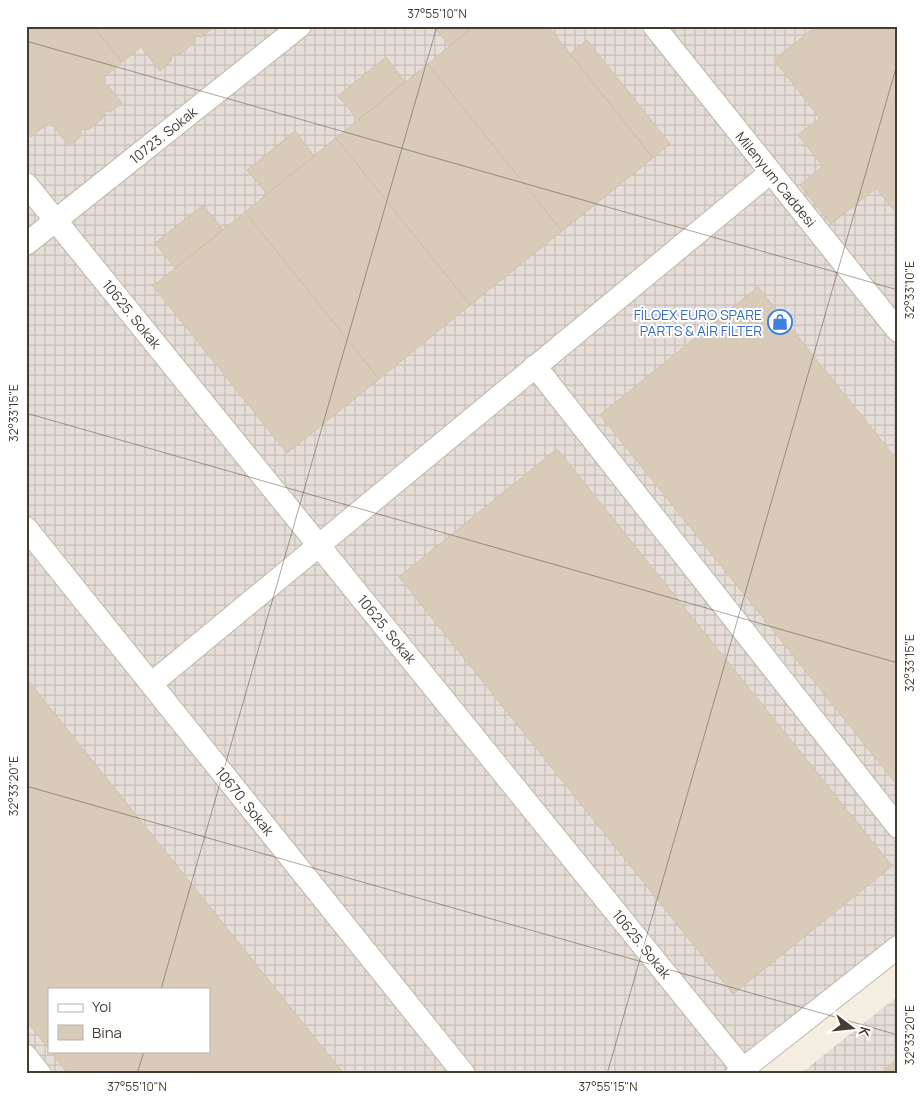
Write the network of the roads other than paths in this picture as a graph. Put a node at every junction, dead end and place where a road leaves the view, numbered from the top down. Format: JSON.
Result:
{"nodes":[{"id":1,"x":300,"y":26,"type":"edge"},
{"id":2,"x":654,"y":26,"type":"edge"},
{"id":3,"x":771,"y":172,"type":"junction"},
{"id":4,"x":26,"y":184,"type":"edge"},
{"id":5,"x":56,"y":221,"type":"junction"},
{"id":6,"x":26,"y":244,"type":"edge"},
{"id":7,"x":898,"y":331,"type":"edge"},
{"id":8,"x":536,"y":366,"type":"junction"},
{"id":9,"x":26,"y":528,"type":"edge"},
{"id":10,"x":319,"y":545,"type":"junction"},
{"id":11,"x":151,"y":684,"type":"junction"},
{"id":12,"x":898,"y":827,"type":"edge"},
{"id":13,"x":898,"y":947,"type":"edge"},
{"id":14,"x":26,"y":1056,"type":"edge"},
{"id":15,"x":743,"y":1072,"type":"edge"},
{"id":16,"x":40,"y":1074,"type":"edge"},
{"id":17,"x":464,"y":1074,"type":"edge"}],
"edges":[{"from":1,"to":5,"type":"street","name":"10723. Sokak"},
{"from":2,"to":3,"type":"street","name":"Milenyum Caddesi"},
{"from":3,"to":7,"type":"street","name":"Milenyum Caddesi"},
{"from":3,"to":8,"type":"street"},
{"from":4,"to":5,"type":"street","name":"10625. Sokak"},
{"from":5,"to":6,"type":"street","name":"10723. Sokak"},
{"from":5,"to":10,"type":"street","name":"10625. Sokak"},
{"from":8,"to":10,"type":"street"},
{"from":8,"to":12,"type":"street"},
{"from":9,"to":11,"type":"street","name":"10670. Sokak"},
{"from":10,"to":11,"type":"street"},
{"from":10,"to":15,"type":"street","name":"10625. Sokak"},
{"from":11,"to":17,"type":"street","name":"10670. Sokak"},
{"from":13,"to":15,"type":"street"},
{"from":14,"to":16,"type":"street"}]}
